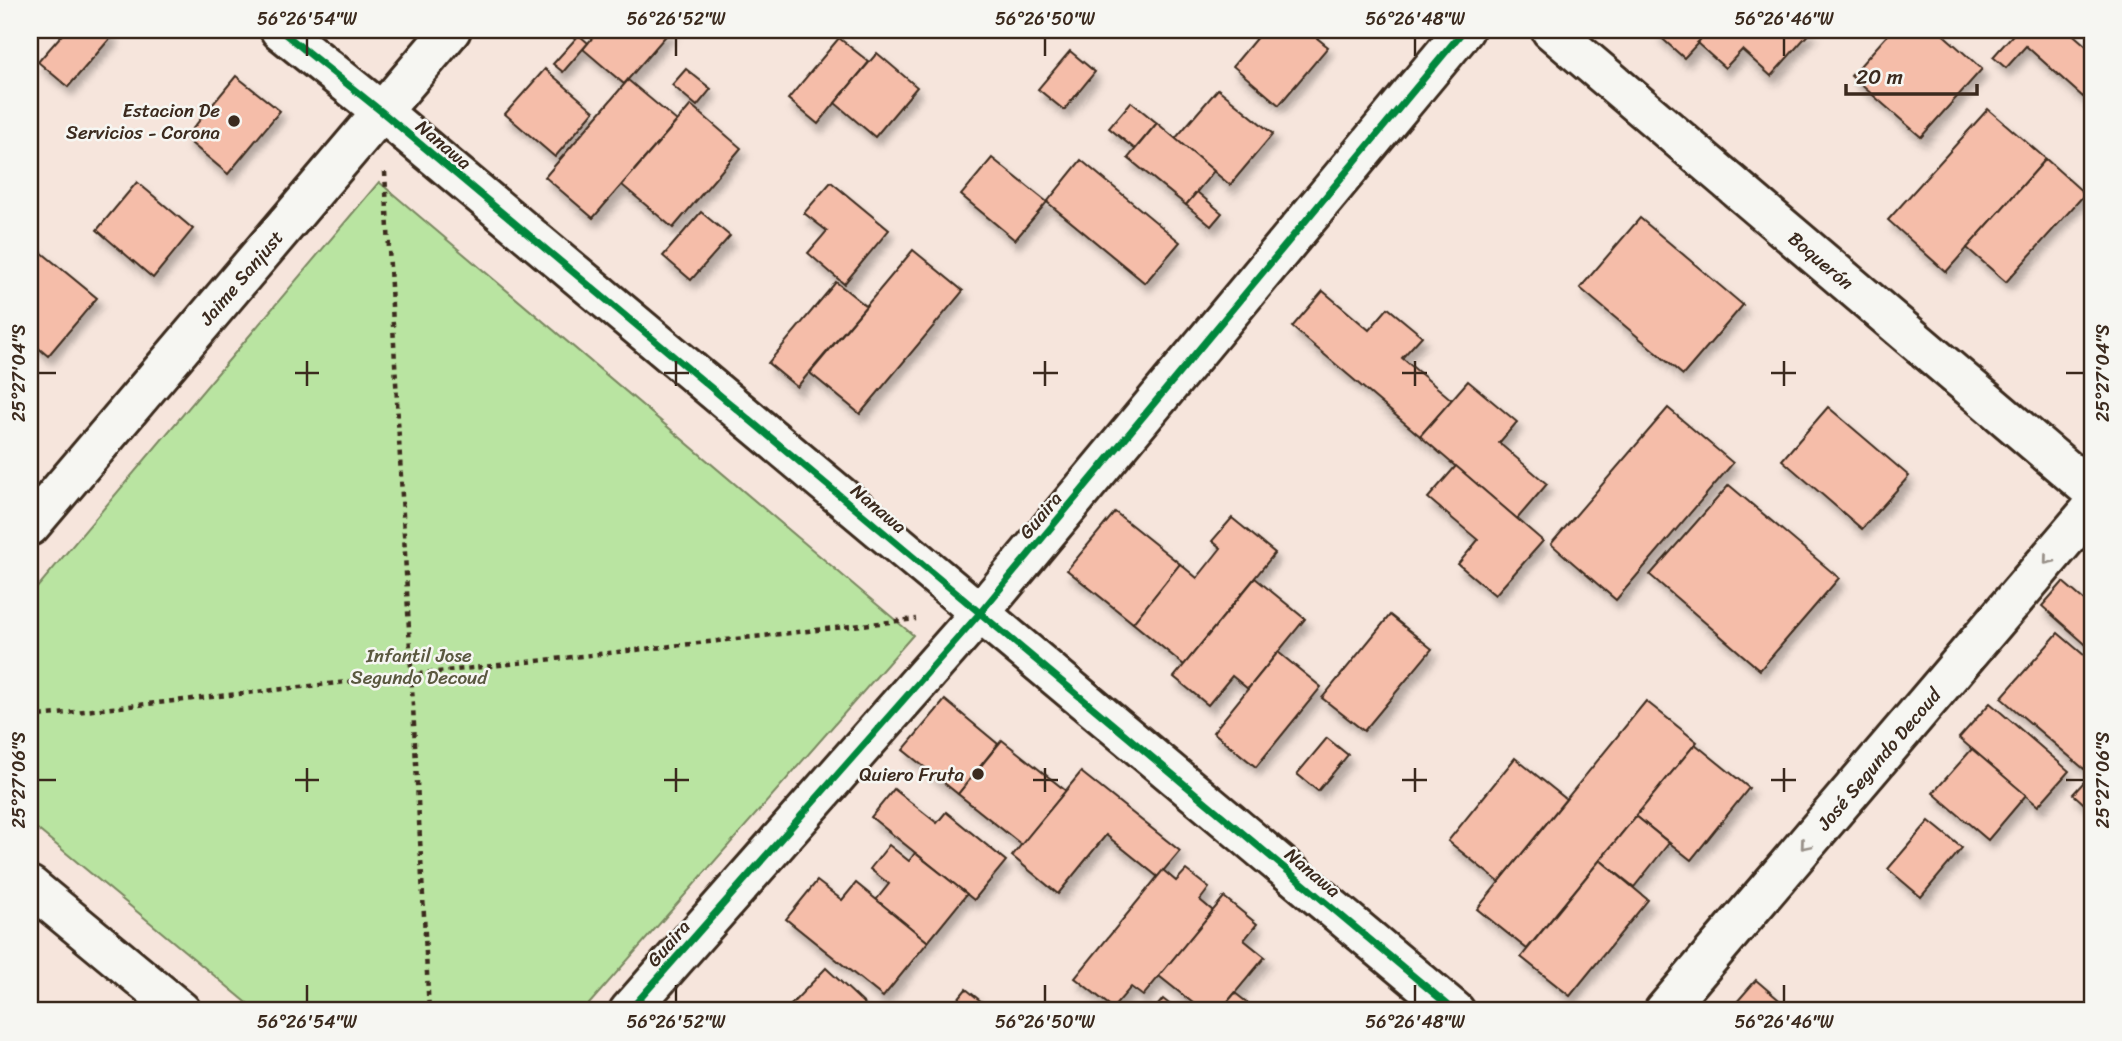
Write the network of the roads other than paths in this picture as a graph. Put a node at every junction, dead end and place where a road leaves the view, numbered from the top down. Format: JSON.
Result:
{"nodes":[{"id":1,"x":280,"y":30,"type":"edge"},
{"id":2,"x":451,"y":30,"type":"edge"},
{"id":3,"x":1464,"y":30,"type":"edge"},
{"id":4,"x":1551,"y":30,"type":"edge"},
{"id":5,"x":382,"y":112,"type":"junction"},
{"id":6,"x":2092,"y":491,"type":"edge"},
{"id":7,"x":2092,"y":508,"type":"edge"},
{"id":8,"x":30,"y":526,"type":"edge"},
{"id":9,"x":980,"y":613,"type":"junction"},
{"id":10,"x":30,"y":886,"type":"edge"},
{"id":11,"x":181,"y":1011,"type":"edge"},
{"id":12,"x":629,"y":1011,"type":"edge"},
{"id":13,"x":1455,"y":1011,"type":"edge"},
{"id":14,"x":1664,"y":1011,"type":"edge"}],
"edges":[{"from":1,"to":5,"type":"street","name":"Nanawa"},
{"from":2,"to":5,"type":"street","name":"Jaime Sanjust"},
{"from":3,"to":9,"type":"street","name":"Guaira"},
{"from":4,"to":6,"type":"street","name":"Boquerón"},
{"from":5,"to":8,"type":"street","name":"Jaime Sanjust"},
{"from":5,"to":9,"type":"street","name":"Nanawa"},
{"from":7,"to":14,"type":"street","name":"José Segundo Decoud","one_way":true},
{"from":9,"to":12,"type":"street","name":"Guaira"},
{"from":9,"to":13,"type":"street","name":"Nanawa"},
{"from":10,"to":11,"type":"street"}]}
